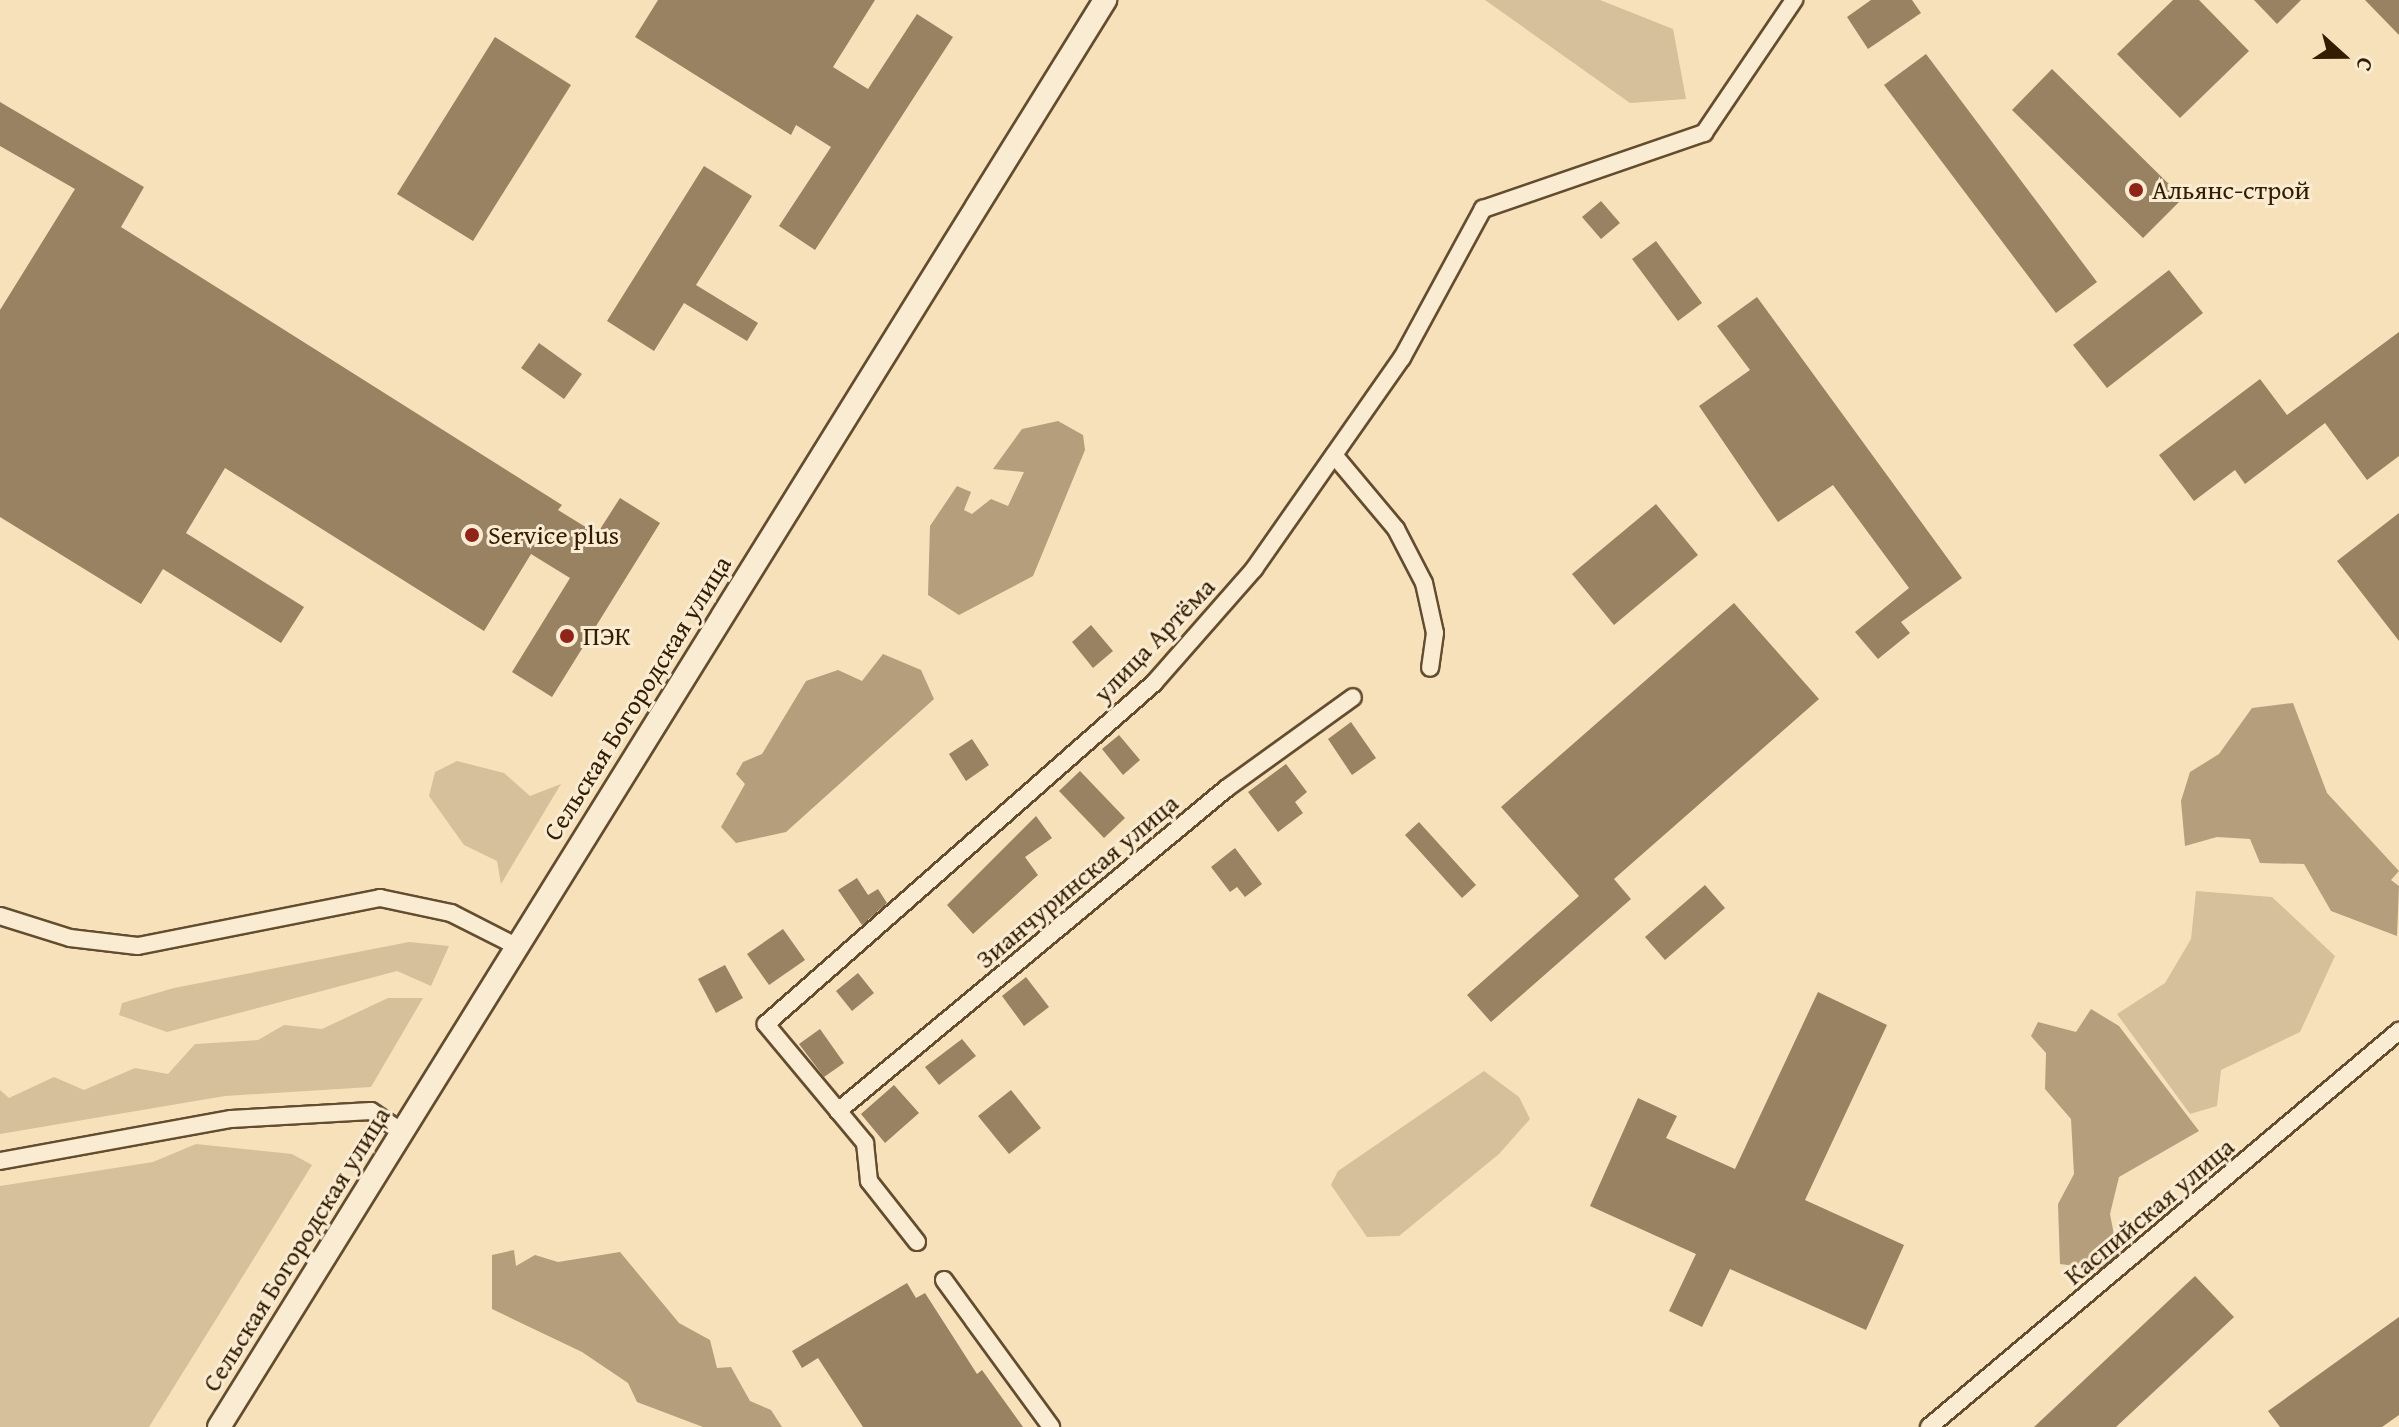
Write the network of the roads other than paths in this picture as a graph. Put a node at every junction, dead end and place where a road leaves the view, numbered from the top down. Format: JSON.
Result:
{"nodes":[{"id":1,"x":1105,"y":0,"type":"edge"},
{"id":2,"x":1794,"y":0,"type":"edge"},
{"id":3,"x":1334,"y":455,"type":"junction"},
{"id":4,"x":1430,"y":668,"type":"dead end"},
{"id":5,"x":1353,"y":697,"type":"dead end"},
{"id":6,"x":0,"y":916,"type":"edge"},
{"id":7,"x":516,"y":946,"type":"junction"},
{"id":8,"x":2399,"y":1031,"type":"edge"},
{"id":9,"x":838,"y":1111,"type":"junction"},
{"id":10,"x":401,"y":1131,"type":"junction"},
{"id":11,"x":0,"y":1161,"type":"edge"},
{"id":12,"x":917,"y":1242,"type":"dead end"},
{"id":13,"x":944,"y":1280,"type":"dead end"},
{"id":14,"x":219,"y":1427,"type":"edge"},
{"id":15,"x":1051,"y":1427,"type":"edge"},
{"id":16,"x":1929,"y":1427,"type":"edge"}],
"edges":[{"from":1,"to":7,"type":"main road","name":"Сельская Богородская улица"},
{"from":2,"to":3,"type":"street","name":"улица Артёма"},
{"from":3,"to":4,"type":"street"},
{"from":3,"to":9,"type":"street","name":"улица Артёма"},
{"from":5,"to":9,"type":"street","name":"Зианчуринская улица"},
{"from":6,"to":7,"type":"street"},
{"from":7,"to":10,"type":"main road","name":"Сельская Богородская улица"},
{"from":8,"to":16,"type":"street","name":"Каспийская улица"},
{"from":9,"to":12,"type":"street"},
{"from":10,"to":11,"type":"street"},
{"from":10,"to":14,"type":"main road","name":"Сельская Богородская улица"},
{"from":13,"to":15,"type":"street"}]}
